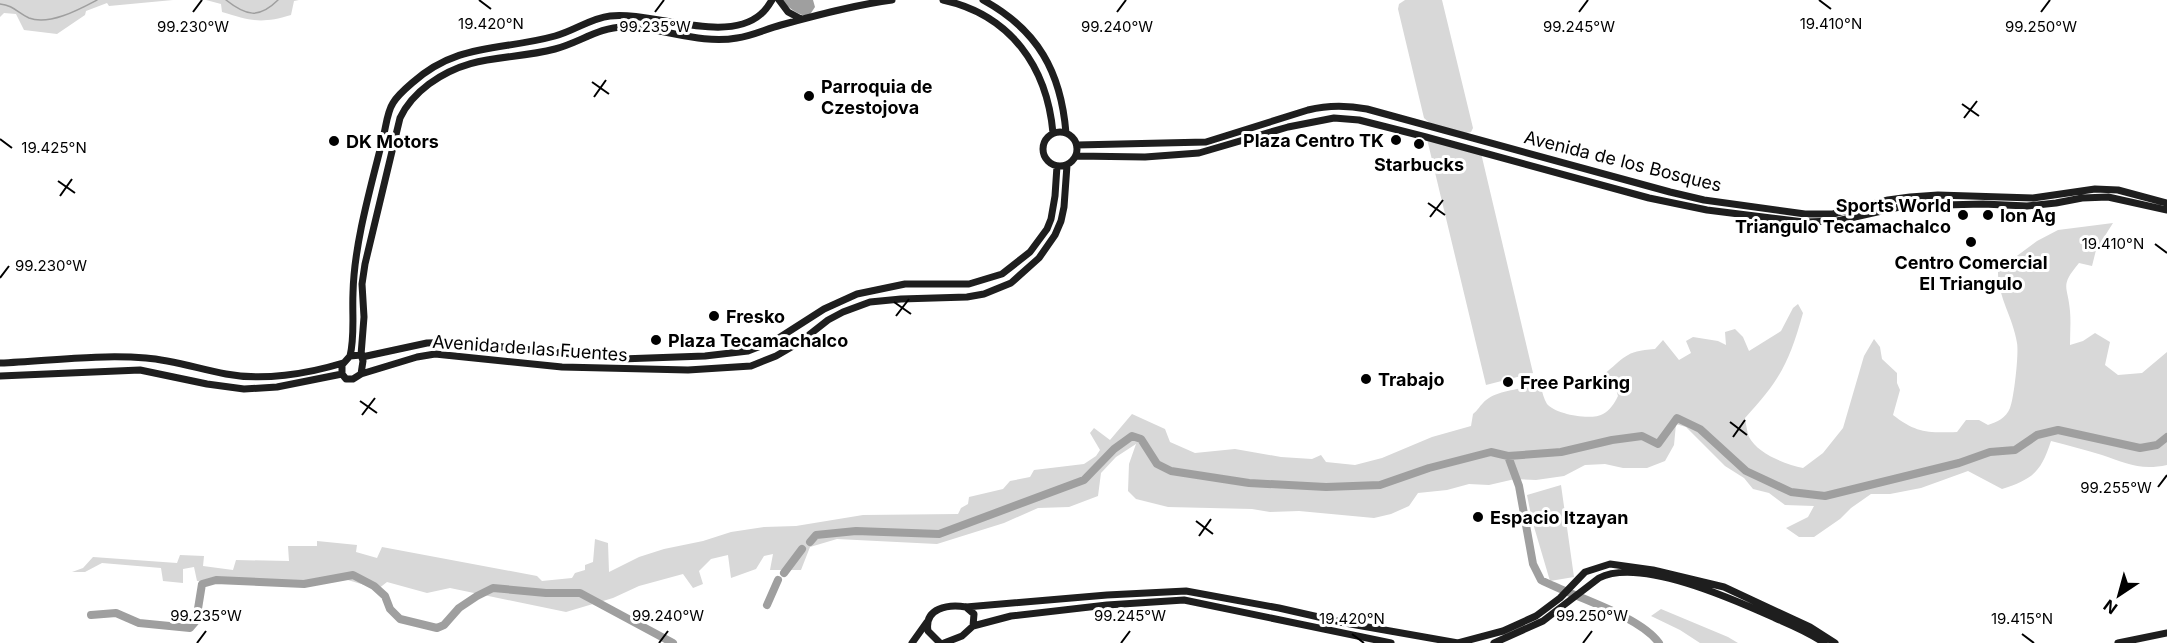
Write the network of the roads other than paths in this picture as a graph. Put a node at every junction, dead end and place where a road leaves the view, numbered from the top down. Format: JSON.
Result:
{"nodes":[{"id":1,"x":772,"y":0,"type":"edge"},
{"id":2,"x":779,"y":0,"type":"edge"},
{"id":3,"x":892,"y":0,"type":"edge"},
{"id":4,"x":943,"y":0,"type":"edge"},
{"id":5,"x":983,"y":0,"type":"edge"},
{"id":6,"x":803,"y":20,"type":"junction"},
{"id":7,"x":392,"y":104,"type":"junction"},
{"id":8,"x":400,"y":118,"type":"junction"},
{"id":9,"x":1053,"y":133,"type":"junction"},
{"id":10,"x":1066,"y":133,"type":"junction"},
{"id":11,"x":1077,"y":145,"type":"junction"},
{"id":12,"x":1504,"y":146,"type":"junction"},
{"id":13,"x":1076,"y":156,"type":"junction"},
{"id":14,"x":1502,"y":158,"type":"junction"},
{"id":15,"x":1067,"y":165,"type":"junction"},
{"id":16,"x":1058,"y":166,"type":"junction"},
{"id":17,"x":2167,"y":202,"type":"edge"},
{"id":18,"x":2167,"y":210,"type":"edge"},
{"id":19,"x":885,"y":287,"type":"junction"},
{"id":20,"x":864,"y":292,"type":"junction"},
{"id":21,"x":886,"y":300,"type":"junction"},
{"id":22,"x":870,"y":302,"type":"junction"},
{"id":23,"x":378,"y":354,"type":"junction"},
{"id":24,"x":361,"y":356,"type":"junction"},
{"id":25,"x":350,"y":357,"type":"junction"},
{"id":26,"x":625,"y":359,"type":"junction"},
{"id":27,"x":0,"y":363,"type":"edge"},
{"id":28,"x":344,"y":363,"type":"junction"},
{"id":29,"x":199,"y":368,"type":"junction"},
{"id":30,"x":382,"y":368,"type":"junction"},
{"id":31,"x":619,"y":369,"type":"junction"},
{"id":32,"x":628,"y":369,"type":"junction"},
{"id":33,"x":208,"y":370,"type":"junction"},
{"id":34,"x":342,"y":374,"type":"junction"},
{"id":35,"x":361,"y":375,"type":"junction"},
{"id":36,"x":0,"y":376,"type":"edge"},
{"id":37,"x":196,"y":381,"type":"junction"},
{"id":38,"x":207,"y":384,"type":"junction"},
{"id":39,"x":1107,"y":595,"type":"junction"},
{"id":40,"x":1563,"y":601,"type":"junction"},
{"id":41,"x":966,"y":607,"type":"junction"},
{"id":42,"x":1077,"y":608,"type":"junction"},
{"id":43,"x":927,"y":622,"type":"junction"},
{"id":44,"x":973,"y":626,"type":"junction"},
{"id":45,"x":2167,"y":633,"type":"edge"},
{"id":46,"x":1447,"y":642,"type":"edge"},
{"id":47,"x":912,"y":643,"type":"edge"},
{"id":48,"x":942,"y":643,"type":"edge"},
{"id":49,"x":1391,"y":643,"type":"edge"},
{"id":50,"x":1494,"y":643,"type":"edge"},
{"id":51,"x":1824,"y":643,"type":"edge"},
{"id":52,"x":1834,"y":643,"type":"edge"},
{"id":53,"x":2118,"y":643,"type":"edge"}],
"edges":[{"from":1,"to":7,"type":"main road"},
{"from":2,"to":6,"type":"main road"},
{"from":3,"to":6,"type":"main road"},
{"from":4,"to":9,"type":"main road"},
{"from":5,"to":10,"type":"main road"},
{"from":6,"to":8,"type":"main road"},
{"from":7,"to":8,"type":"main road"},
{"from":7,"to":25,"type":"main road"},
{"from":8,"to":24,"type":"main road"},
{"from":9,"to":10,"type":"main road"},
{"from":9,"to":16,"type":"main road"},
{"from":10,"to":11,"type":"main road"},
{"from":11,"to":12,"type":"main road","name":"Avenida de los Bosques"},
{"from":11,"to":13,"type":"main road"},
{"from":12,"to":14,"type":"main road"},
{"from":12,"to":17,"type":"main road","name":"Avenida de los Bosques"},
{"from":13,"to":14,"type":"main road","name":"Avenida de los Bosques"},
{"from":13,"to":15,"type":"main road"},
{"from":14,"to":18,"type":"main road","name":"Avenida de los Bosques"},
{"from":15,"to":16,"type":"main road"},
{"from":15,"to":21,"type":"main road","name":"Avenida de las Fuentes"},
{"from":16,"to":19,"type":"main road","name":"Avenida de las Fuentes"},
{"from":19,"to":20,"type":"main road","name":"Avenida de las Fuentes"},
{"from":19,"to":21,"type":"main road"},
{"from":20,"to":22,"type":"main road"},
{"from":20,"to":26,"type":"main road","name":"Avenida de las Fuentes"},
{"from":21,"to":22,"type":"main road","name":"Avenida de las Fuentes"},
{"from":22,"to":32,"type":"main road","name":"Avenida de las Fuentes"},
{"from":23,"to":24,"type":"main road","name":"Avenida de las Fuentes"},
{"from":23,"to":26,"type":"main road","name":"Avenida de las Fuentes"},
{"from":23,"to":30,"type":"main road"},
{"from":24,"to":25,"type":"main road"},
{"from":24,"to":35,"type":"main road"},
{"from":25,"to":28,"type":"main road"},
{"from":26,"to":31,"type":"main road"},
{"from":26,"to":32,"type":"main road"},
{"from":27,"to":29,"type":"main road"},
{"from":28,"to":33,"type":"main road"},
{"from":28,"to":34,"type":"main road"},
{"from":29,"to":33,"type":"main road"},
{"from":29,"to":37,"type":"main road"},
{"from":30,"to":31,"type":"main road","name":"Avenida de las Fuentes"},
{"from":30,"to":35,"type":"main road","name":"Avenida de las Fuentes"},
{"from":31,"to":32,"type":"main road","name":"Avenida de las Fuentes"},
{"from":33,"to":38,"type":"main road"},
{"from":34,"to":35,"type":"main road"},
{"from":34,"to":38,"type":"main road"},
{"from":36,"to":37,"type":"main road"},
{"from":37,"to":38,"type":"main road"},
{"from":39,"to":41,"type":"main road"},
{"from":39,"to":42,"type":"main road"},
{"from":39,"to":46,"type":"main road"},
{"from":40,"to":46,"type":"main road"},
{"from":40,"to":50,"type":"main road"},
{"from":40,"to":51,"type":"main road"},
{"from":40,"to":52,"type":"main road"},
{"from":41,"to":43,"type":"main road"},
{"from":41,"to":44,"type":"main road"},
{"from":42,"to":44,"type":"main road"},
{"from":42,"to":49,"type":"main road"},
{"from":43,"to":47,"type":"main road"},
{"from":43,"to":48,"type":"main road"},
{"from":44,"to":48,"type":"main road"},
{"from":45,"to":53,"type":"main road"}]}
